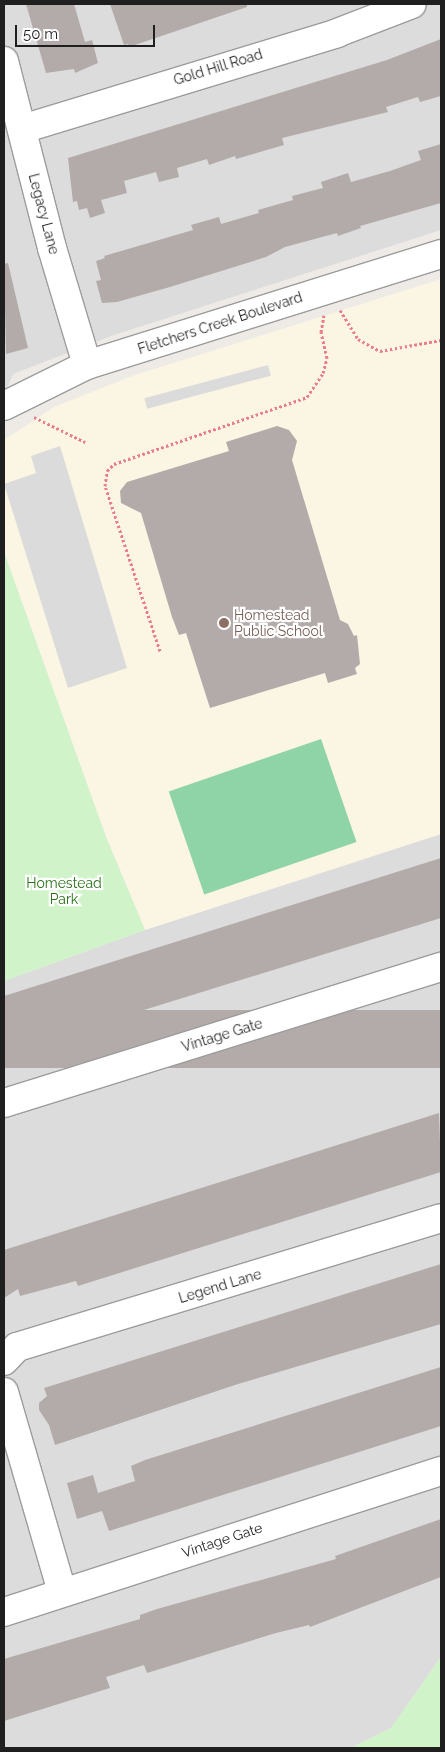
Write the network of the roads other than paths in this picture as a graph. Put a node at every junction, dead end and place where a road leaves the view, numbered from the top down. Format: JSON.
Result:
{"nodes":[{"id":1,"x":412,"y":4,"type":"edge"},
{"id":2,"x":4,"y":61,"type":"edge"},
{"id":3,"x":22,"y":129,"type":"junction"},
{"id":4,"x":441,"y":254,"type":"edge"},
{"id":5,"x":87,"y":366,"type":"junction"},
{"id":6,"x":4,"y":406,"type":"edge"},
{"id":7,"x":441,"y":967,"type":"edge"},
{"id":8,"x":4,"y":1103,"type":"edge"},
{"id":9,"x":441,"y":1218,"type":"edge"},
{"id":10,"x":4,"y":1361,"type":"edge"},
{"id":11,"x":4,"y":1392,"type":"edge"},
{"id":12,"x":441,"y":1470,"type":"edge"},
{"id":13,"x":62,"y":1591,"type":"junction"},
{"id":14,"x":4,"y":1612,"type":"edge"}],
"edges":[{"from":1,"to":3,"type":"street","name":"Gold Hill Road"},
{"from":2,"to":3,"type":"street","name":"Legacy Lane"},
{"from":3,"to":5,"type":"street","name":"Legacy Lane"},
{"from":4,"to":5,"type":"street","name":"Fletchers Creek Boulevard"},
{"from":5,"to":6,"type":"street","name":"Fletchers Creek Boulevard"},
{"from":7,"to":8,"type":"street","name":"Vintage Gate"},
{"from":9,"to":10,"type":"street","name":"Legend Lane"},
{"from":11,"to":13,"type":"street"},
{"from":12,"to":13,"type":"street","name":"Vintage Gate"},
{"from":13,"to":14,"type":"street","name":"Vintage Gate"}]}
